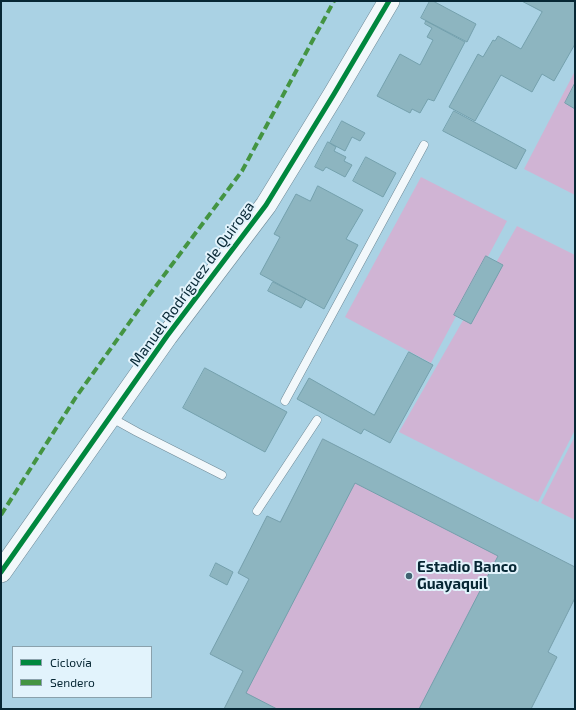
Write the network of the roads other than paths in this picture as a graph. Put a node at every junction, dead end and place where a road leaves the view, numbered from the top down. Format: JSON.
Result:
{"nodes":[{"id":1,"x":389,"y":1,"type":"edge"},
{"id":2,"x":424,"y":145,"type":"dead end"},
{"id":3,"x":285,"y":401,"type":"dead end"},
{"id":4,"x":110,"y":417,"type":"junction"},
{"id":5,"x":317,"y":420,"type":"dead end"},
{"id":6,"x":222,"y":476,"type":"dead end"},
{"id":7,"x":257,"y":511,"type":"dead end"},
{"id":8,"x":1,"y":572,"type":"edge"}],
"edges":[{"from":1,"to":4,"type":"street","name":"Manuel Rodríguez de Quiroga"},
{"from":2,"to":3,"type":"lane"},
{"from":4,"to":6,"type":"lane"},
{"from":4,"to":8,"type":"street","name":"Manuel Rodríguez de Quiroga"},
{"from":5,"to":7,"type":"lane"}]}
